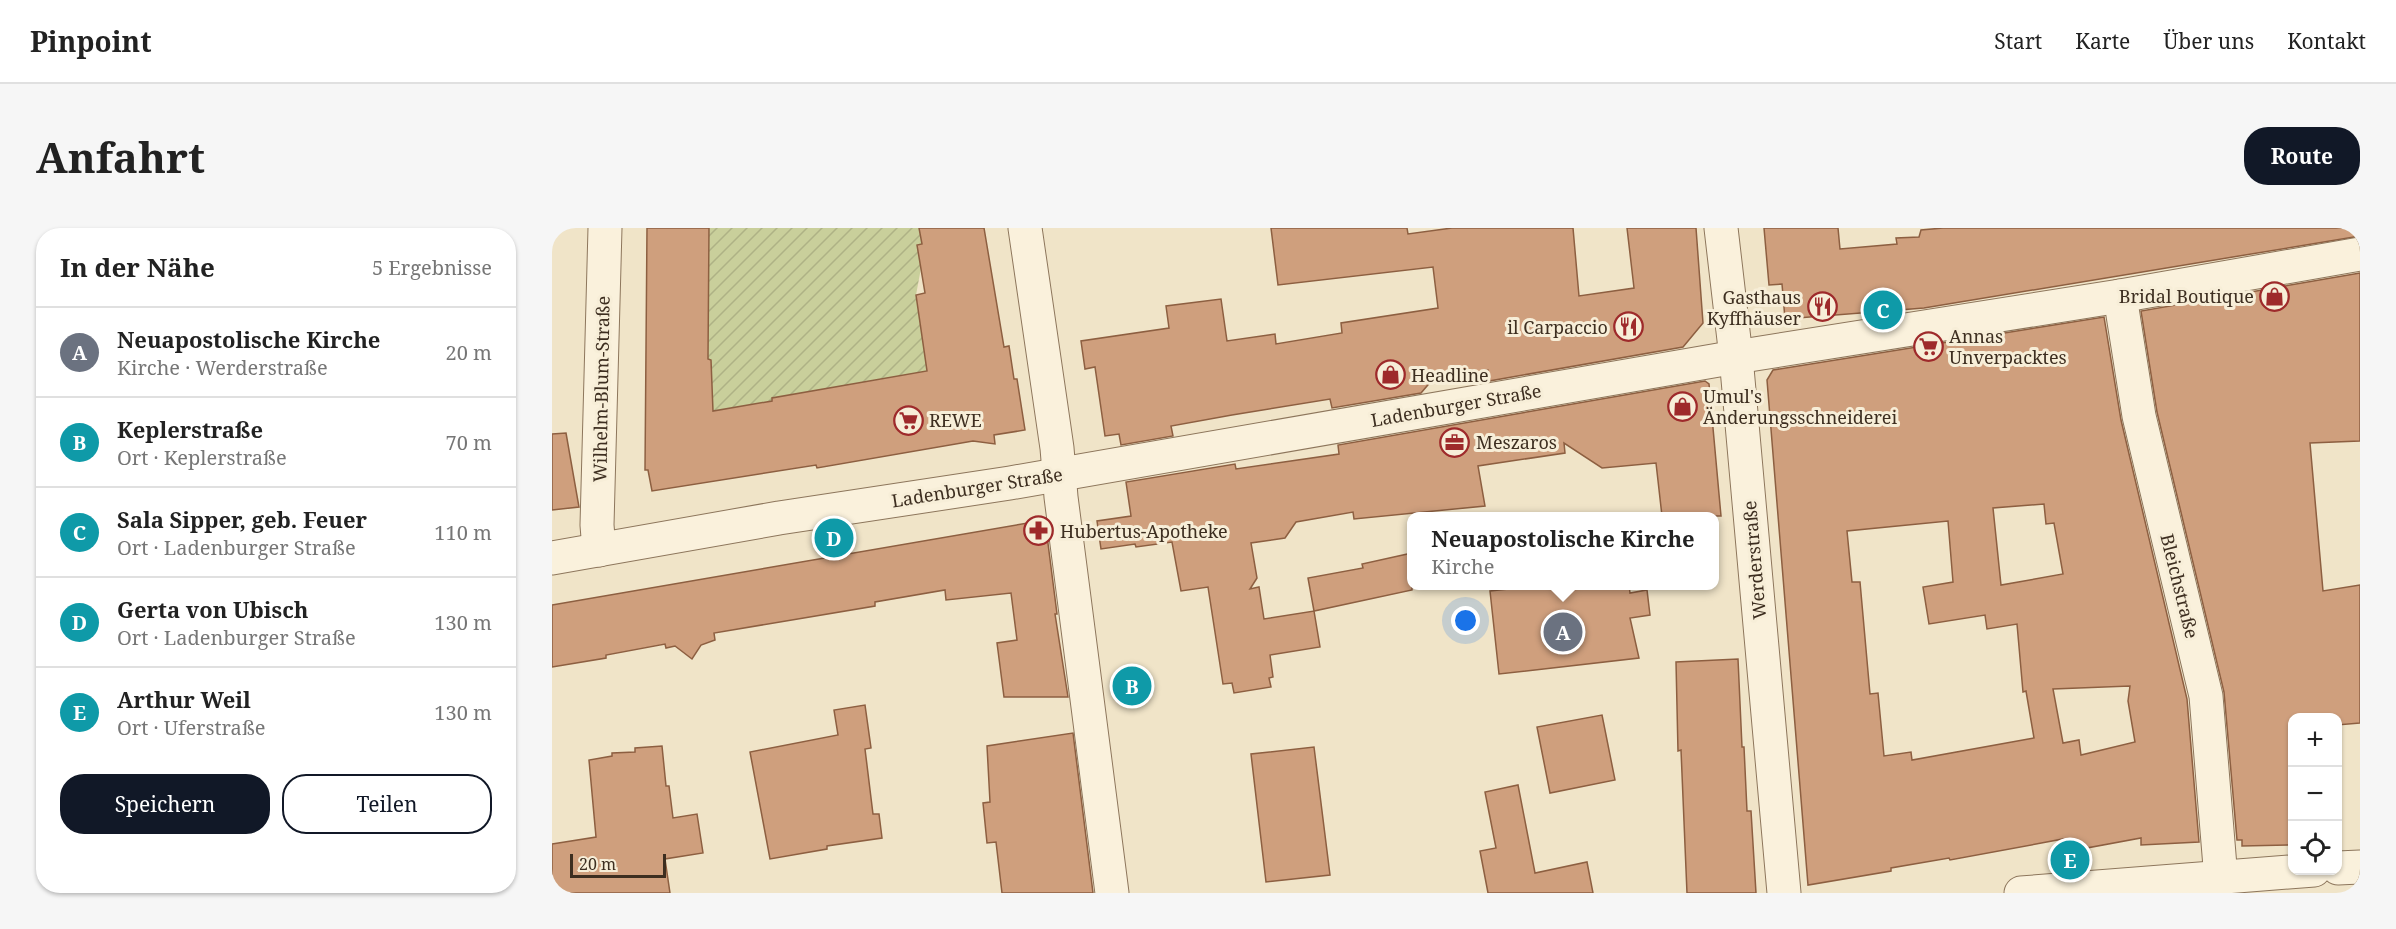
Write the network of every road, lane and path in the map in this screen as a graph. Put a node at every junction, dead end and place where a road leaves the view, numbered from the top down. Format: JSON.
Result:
{"nodes":[{"id":1,"x":605,"y":228,"type":"edge"},
{"id":2,"x":1025,"y":228,"type":"edge"},
{"id":3,"x":1721,"y":228,"type":"edge"},
{"id":4,"x":2360,"y":254,"type":"edge"},
{"id":5,"x":2120,"y":296,"type":"junction"},
{"id":6,"x":1736,"y":357,"type":"junction"},
{"id":7,"x":1059,"y":474,"type":"junction"},
{"id":8,"x":599,"y":550,"type":"junction"},
{"id":9,"x":552,"y":558,"type":"edge"},
{"id":10,"x":2360,"y":867,"type":"edge"},
{"id":11,"x":2342,"y":868,"type":"edge"},
{"id":12,"x":2288,"y":873,"type":"edge"},
{"id":13,"x":2221,"y":879,"type":"junction"},
{"id":14,"x":1112,"y":893,"type":"edge"},
{"id":15,"x":1784,"y":893,"type":"edge"},
{"id":16,"x":2021,"y":893,"type":"edge"}],
"edges":[{"from":1,"to":8,"type":"street","name":"Wilhelm-Blum-Straße"},
{"from":2,"to":7,"type":"street"},
{"from":3,"to":6,"type":"street","name":"Werderstraße"},
{"from":4,"to":5,"type":"street","name":"Ladenburger Straße"},
{"from":5,"to":6,"type":"street","name":"Ladenburger Straße"},
{"from":5,"to":13,"type":"street","name":"Bleichstraße"},
{"from":6,"to":7,"type":"street","name":"Ladenburger Straße"},
{"from":6,"to":15,"type":"street","name":"Werderstraße"},
{"from":7,"to":8,"type":"street","name":"Ladenburger Straße"},
{"from":7,"to":14,"type":"street"},
{"from":8,"to":9,"type":"street","name":"Ladenburger Straße"},
{"from":10,"to":11,"type":"street"},
{"from":12,"to":13,"type":"street"},
{"from":13,"to":16,"type":"street"}]}
